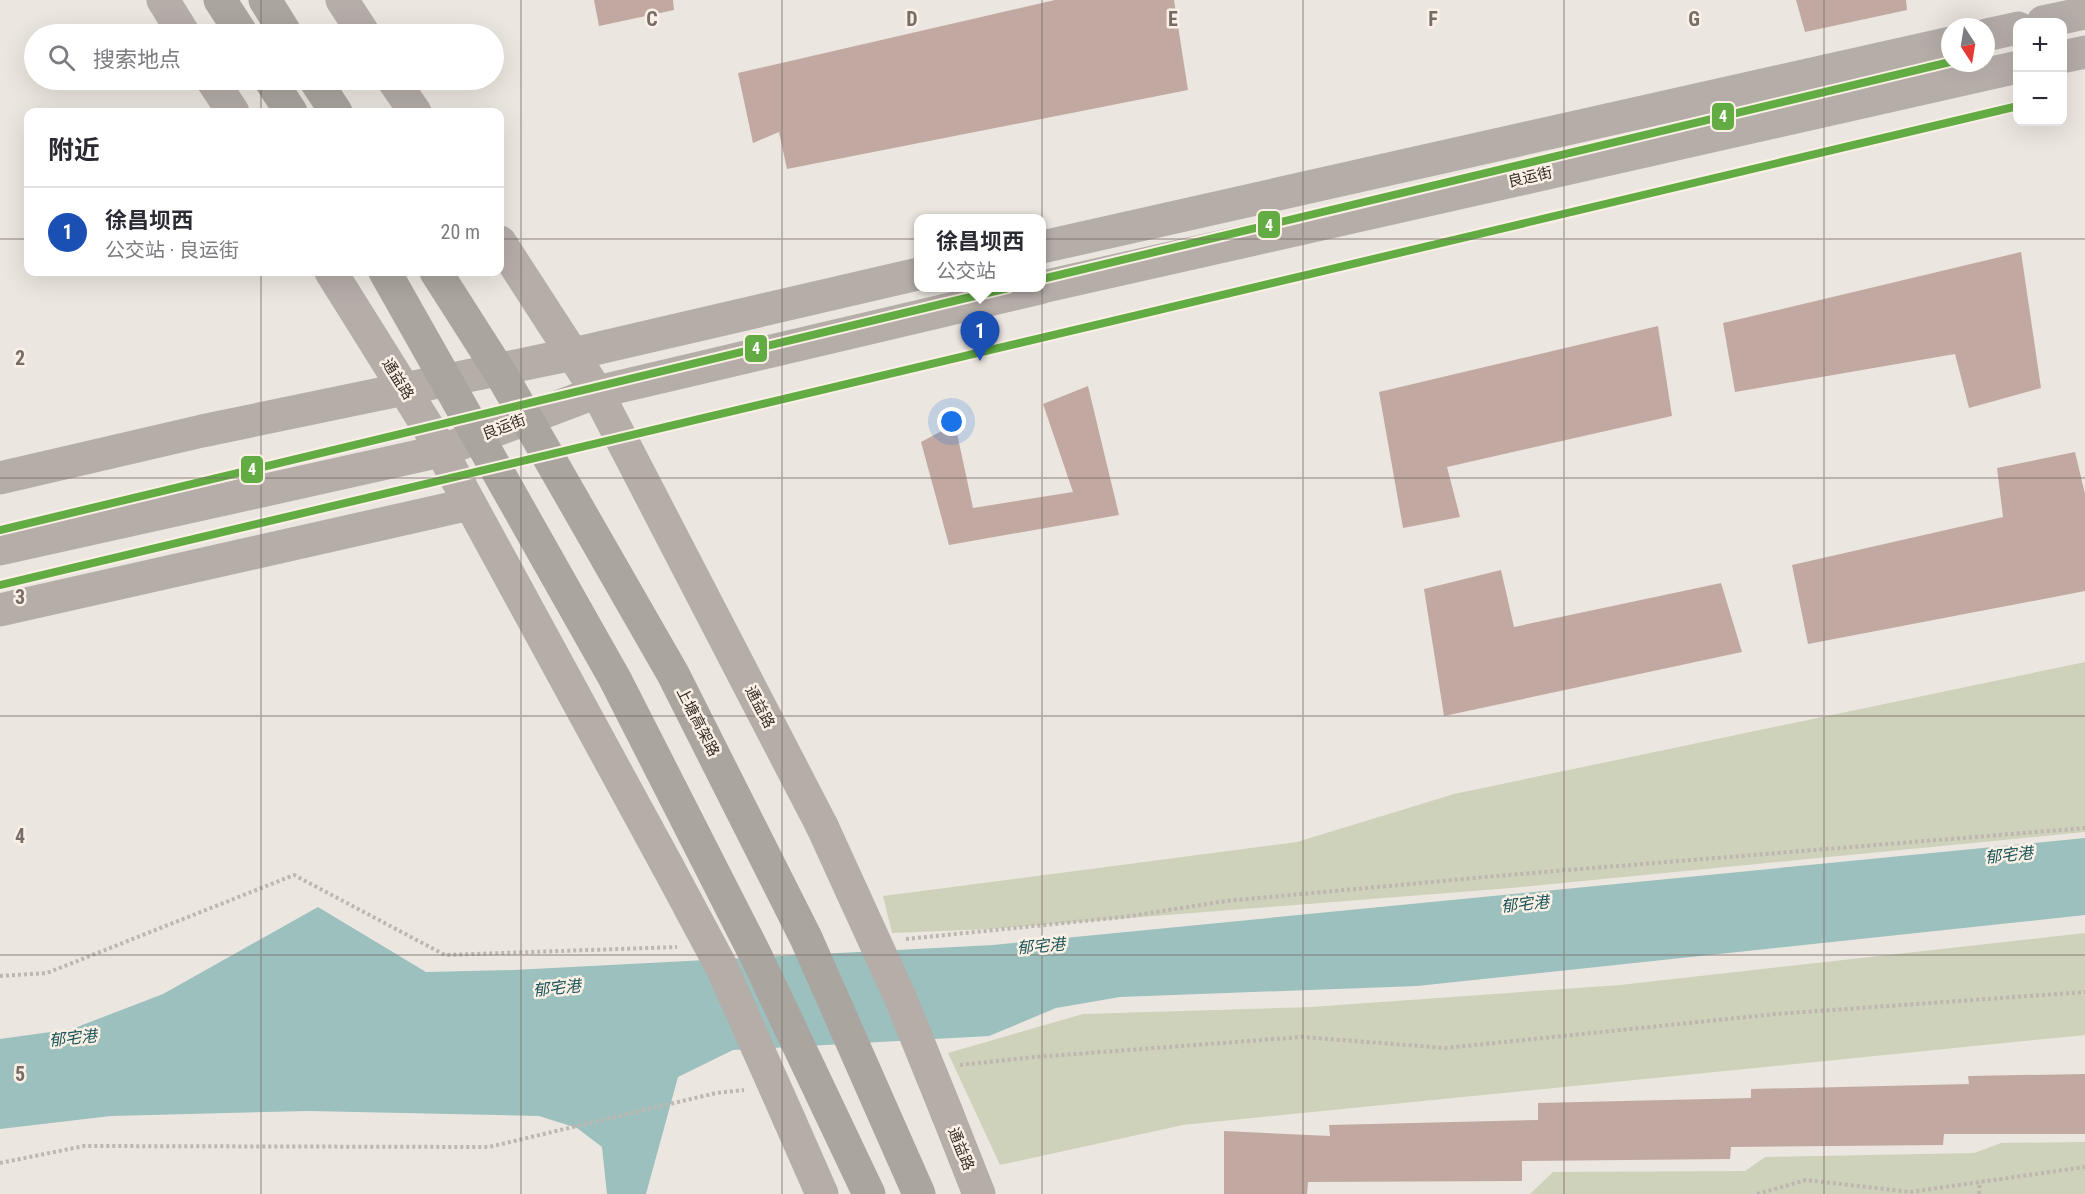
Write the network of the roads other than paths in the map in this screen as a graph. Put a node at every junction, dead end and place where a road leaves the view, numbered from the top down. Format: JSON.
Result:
{"nodes":[{"id":1,"x":163,"y":0,"type":"edge"},
{"id":2,"x":220,"y":0,"type":"edge"},
{"id":3,"x":265,"y":0,"type":"edge"},
{"id":4,"x":342,"y":0,"type":"edge"},
{"id":5,"x":2085,"y":13,"type":"edge"},
{"id":6,"x":2062,"y":18,"type":"edge"},
{"id":7,"x":178,"y":24,"type":"edge"},
{"id":8,"x":236,"y":24,"type":"edge"},
{"id":9,"x":280,"y":24,"type":"edge"},
{"id":10,"x":358,"y":24,"type":"edge"},
{"id":11,"x":2013,"y":29,"type":"edge"},
{"id":12,"x":1995,"y":33,"type":"edge"},
{"id":13,"x":1941,"y":45,"type":"edge"},
{"id":14,"x":2085,"y":52,"type":"edge"},
{"id":15,"x":2067,"y":56,"type":"edge"},
{"id":16,"x":2013,"y":68,"type":"edge"},
{"id":17,"x":219,"y":90,"type":"edge"},
{"id":18,"x":277,"y":90,"type":"edge"},
{"id":19,"x":322,"y":90,"type":"edge"},
{"id":20,"x":400,"y":90,"type":"edge"},
{"id":21,"x":230,"y":108,"type":"edge"},
{"id":22,"x":288,"y":108,"type":"edge"},
{"id":23,"x":333,"y":108,"type":"edge"},
{"id":24,"x":412,"y":108,"type":"edge"},
{"id":25,"x":1046,"y":246,"type":"edge"},
{"id":26,"x":504,"y":248,"type":"edge"},
{"id":27,"x":914,"y":275,"type":"edge"},
{"id":28,"x":333,"y":276,"type":"edge"},
{"id":29,"x":387,"y":276,"type":"edge"},
{"id":30,"x":439,"y":276,"type":"edge"},
{"id":31,"x":1046,"y":286,"type":"edge"},
{"id":32,"x":1020,"y":292,"type":"edge"},
{"id":33,"x":573,"y":354,"type":"junction"},
{"id":34,"x":405,"y":391,"type":"junction"},
{"id":35,"x":597,"y":392,"type":"junction"},
{"id":36,"x":441,"y":451,"type":"junction"},
{"id":37,"x":0,"y":478,"type":"edge"},
{"id":38,"x":470,"y":504,"type":"junction"},
{"id":39,"x":0,"y":549,"type":"edge"},
{"id":40,"x":0,"y":610,"type":"edge"},
{"id":41,"x":822,"y":1194,"type":"edge"},
{"id":42,"x":869,"y":1194,"type":"edge"},
{"id":43,"x":920,"y":1194,"type":"edge"},
{"id":44,"x":979,"y":1194,"type":"edge"}],
"edges":[{"from":1,"to":7,"type":"main road"},
{"from":2,"to":8,"type":"highway"},
{"from":3,"to":9,"type":"highway"},
{"from":4,"to":10,"type":"main road"},
{"from":5,"to":6,"type":"main road"},
{"from":11,"to":12,"type":"main road"},
{"from":13,"to":25,"type":"main road"},
{"from":14,"to":15,"type":"main road"},
{"from":16,"to":31,"type":"main road","name":"良运街"},
{"from":17,"to":21,"type":"main road"},
{"from":18,"to":22,"type":"highway"},
{"from":19,"to":23,"type":"highway"},
{"from":20,"to":24,"type":"main road"},
{"from":26,"to":33,"type":"main road","name":"通益路"},
{"from":27,"to":33,"type":"main road"},
{"from":28,"to":34,"type":"main road","name":"通益路"},
{"from":29,"to":42,"type":"highway","bridge":true},
{"from":30,"to":43,"type":"highway","name":"上塘高架路","bridge":true},
{"from":32,"to":35,"type":"main road","name":"良运街"},
{"from":33,"to":34,"type":"main road"},
{"from":33,"to":35,"type":"main road","name":"通益路"},
{"from":34,"to":36,"type":"main road","name":"通益路"},
{"from":34,"to":37,"type":"main road"},
{"from":35,"to":36,"type":"main road","name":"良运街"},
{"from":35,"to":44,"type":"main road","name":"通益路","bridge":true},
{"from":36,"to":38,"type":"main road","name":"通益路"},
{"from":36,"to":39,"type":"main road","name":"良运街"},
{"from":38,"to":40,"type":"main road"},
{"from":38,"to":41,"type":"main road","name":"通益路","bridge":true}]}
